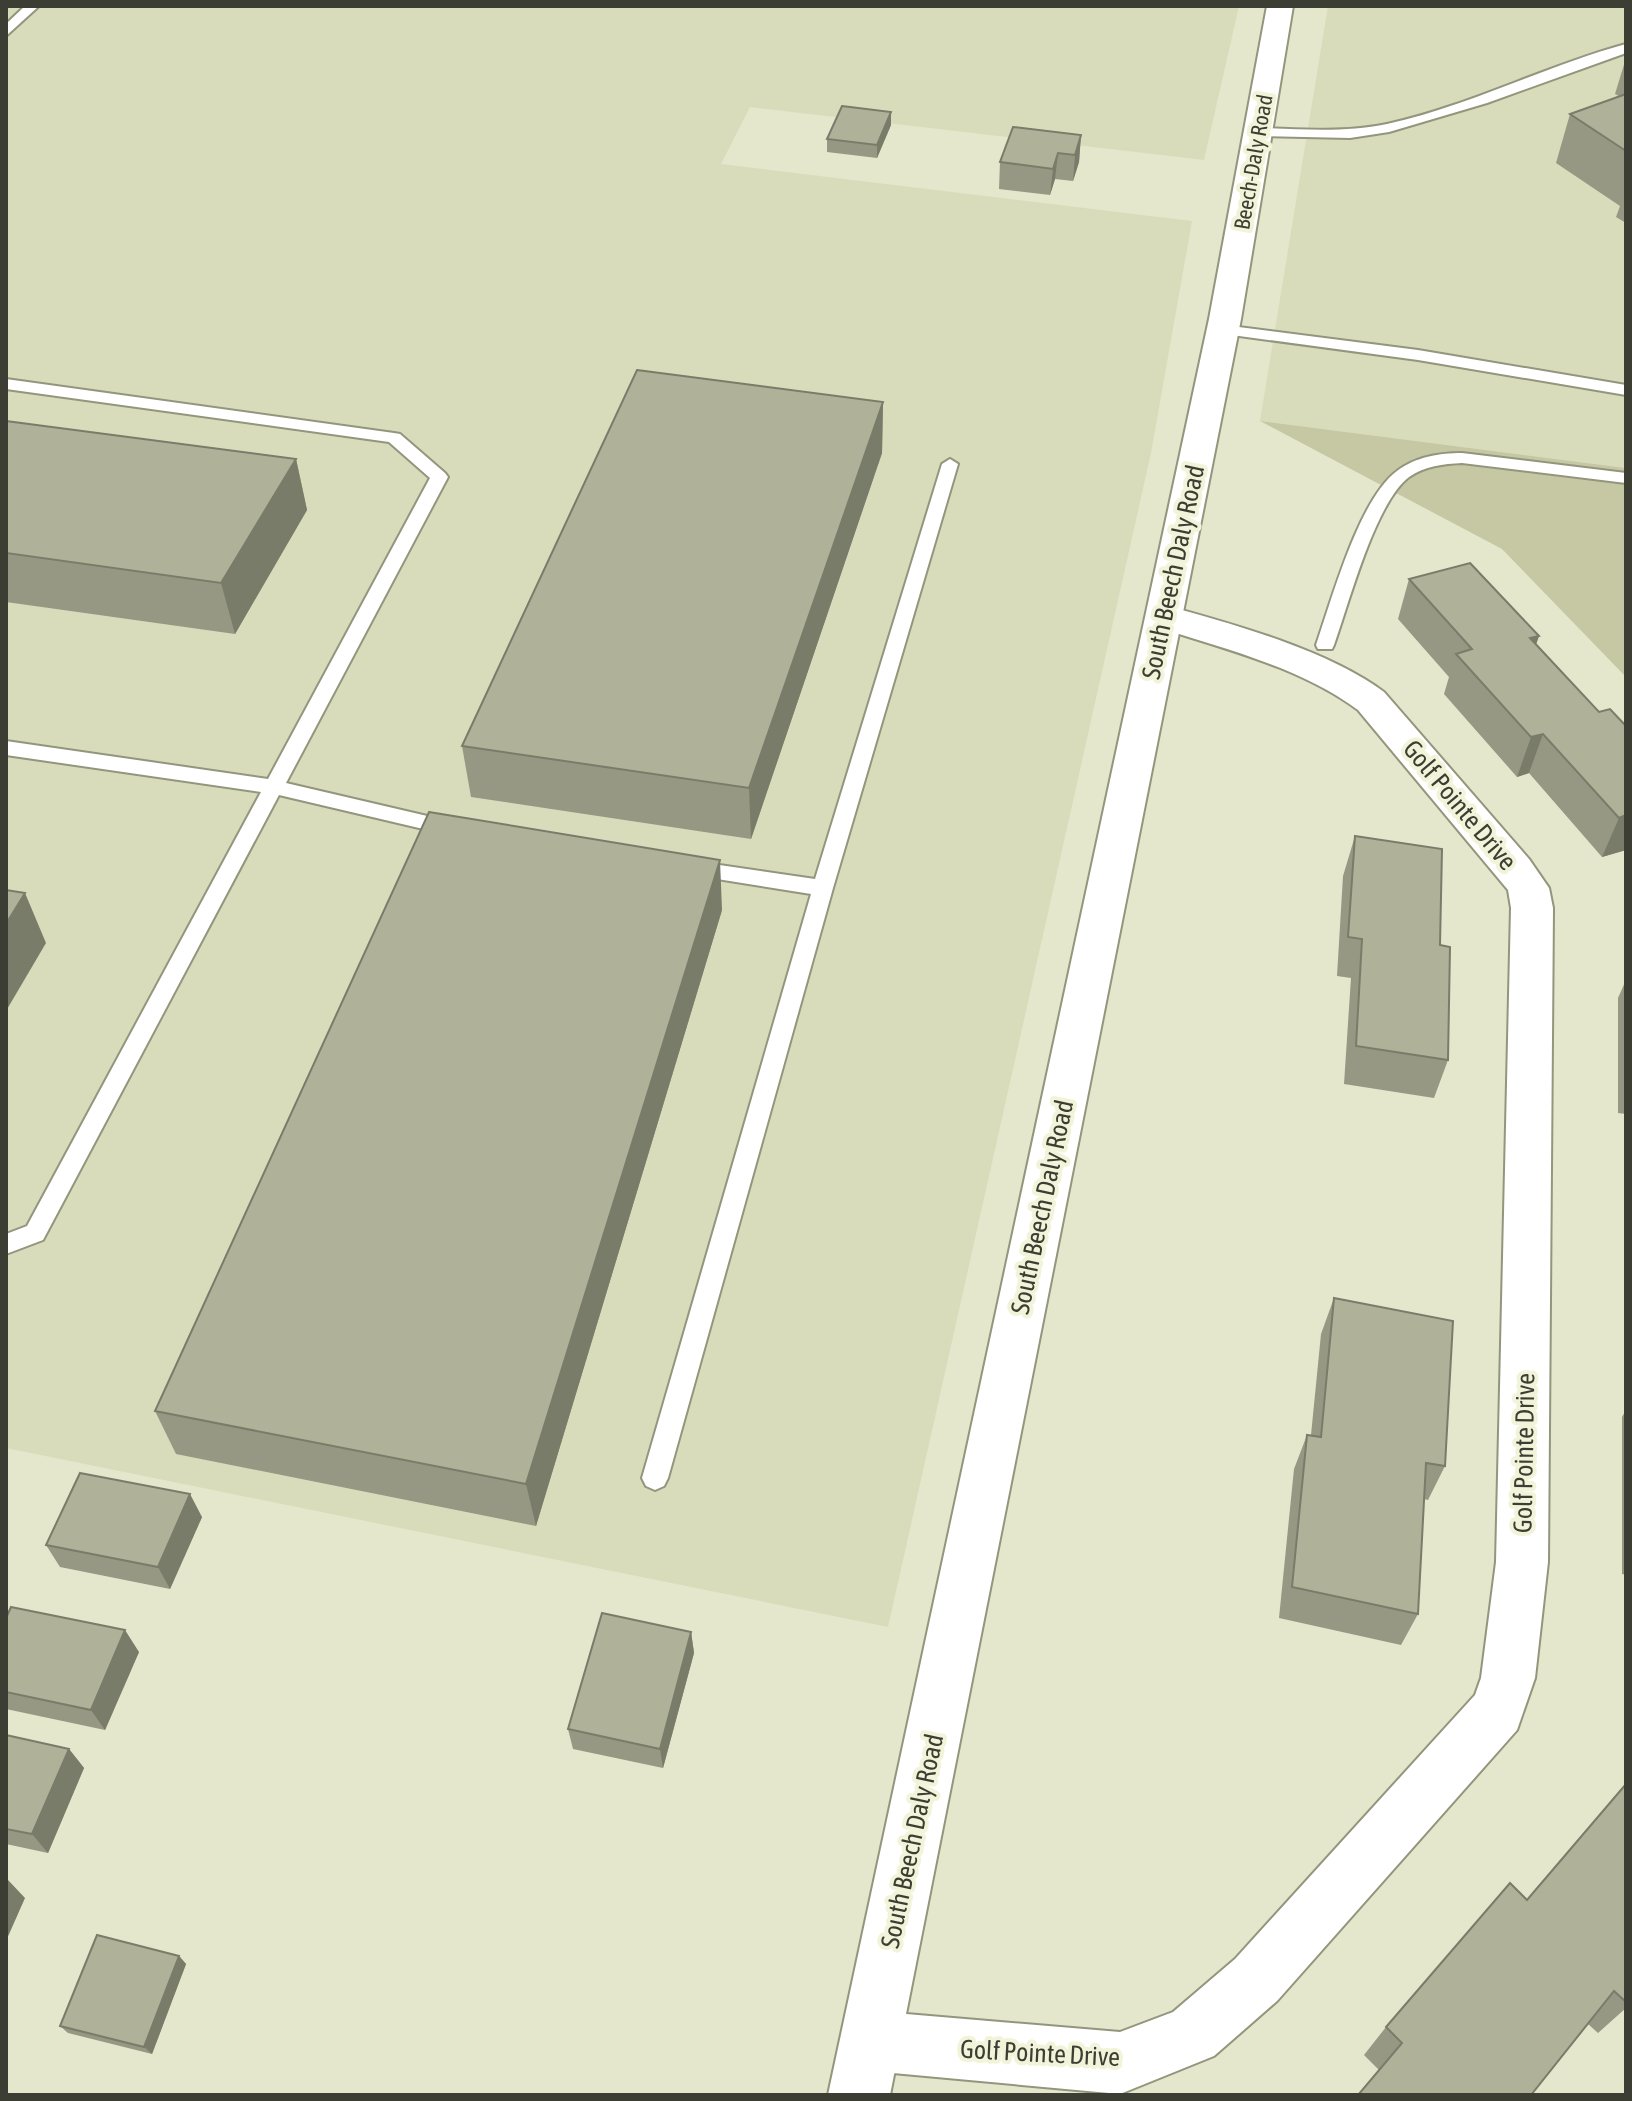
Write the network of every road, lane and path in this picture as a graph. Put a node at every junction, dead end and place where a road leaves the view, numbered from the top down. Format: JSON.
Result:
{"nodes":[{"id":1,"x":32,"y":6,"type":"edge"},
{"id":2,"x":1280,"y":6,"type":"edge"},
{"id":3,"x":6,"y":32,"type":"edge"},
{"id":4,"x":1626,"y":48,"type":"edge"},
{"id":5,"x":1258,"y":132,"type":"junction"},
{"id":6,"x":1224,"y":324,"type":"junction"},
{"id":7,"x":6,"y":384,"type":"edge"},
{"id":8,"x":1626,"y":390,"type":"edge"},
{"id":9,"x":950,"y":464,"type":"dead end"},
{"id":10,"x":1626,"y":478,"type":"edge"},
{"id":11,"x":1164,"y":617,"type":"junction"},
{"id":12,"x":1325,"y":645,"type":"dead end"},
{"id":13,"x":6,"y":748,"type":"edge"},
{"id":14,"x":274,"y":787,"type":"junction"},
{"id":15,"x":476,"y":835,"type":"edge"},
{"id":16,"x":665,"y":864,"type":"edge"},
{"id":17,"x":823,"y":888,"type":"junction"},
{"id":18,"x":6,"y":1244,"type":"edge"},
{"id":19,"x":655,"y":1478,"type":"dead end"},
{"id":20,"x":871,"y":2041,"type":"junction"},
{"id":21,"x":859,"y":2095,"type":"edge"}],
"edges":[{"from":1,"to":3,"type":"lane"},
{"from":2,"to":5,"type":"street","name":"Beech-Daly Road"},
{"from":4,"to":5,"type":"lane"},
{"from":5,"to":6,"type":"street","name":"Beech-Daly Road"},
{"from":6,"to":8,"type":"lane"},
{"from":6,"to":11,"type":"street","name":"South Beech Daly Road"},
{"from":7,"to":14,"type":"lane"},
{"from":9,"to":17,"type":"lane"},
{"from":10,"to":12,"type":"lane"},
{"from":11,"to":20,"type":"street","name":"South Beech Daly Road"},
{"from":11,"to":20,"type":"street","name":"Golf Pointe Drive"},
{"from":13,"to":14,"type":"lane"},
{"from":14,"to":15,"type":"lane"},
{"from":14,"to":18,"type":"lane"},
{"from":16,"to":17,"type":"lane"},
{"from":17,"to":19,"type":"lane"},
{"from":20,"to":21,"type":"street","name":"South Beech Daly Road"}]}
